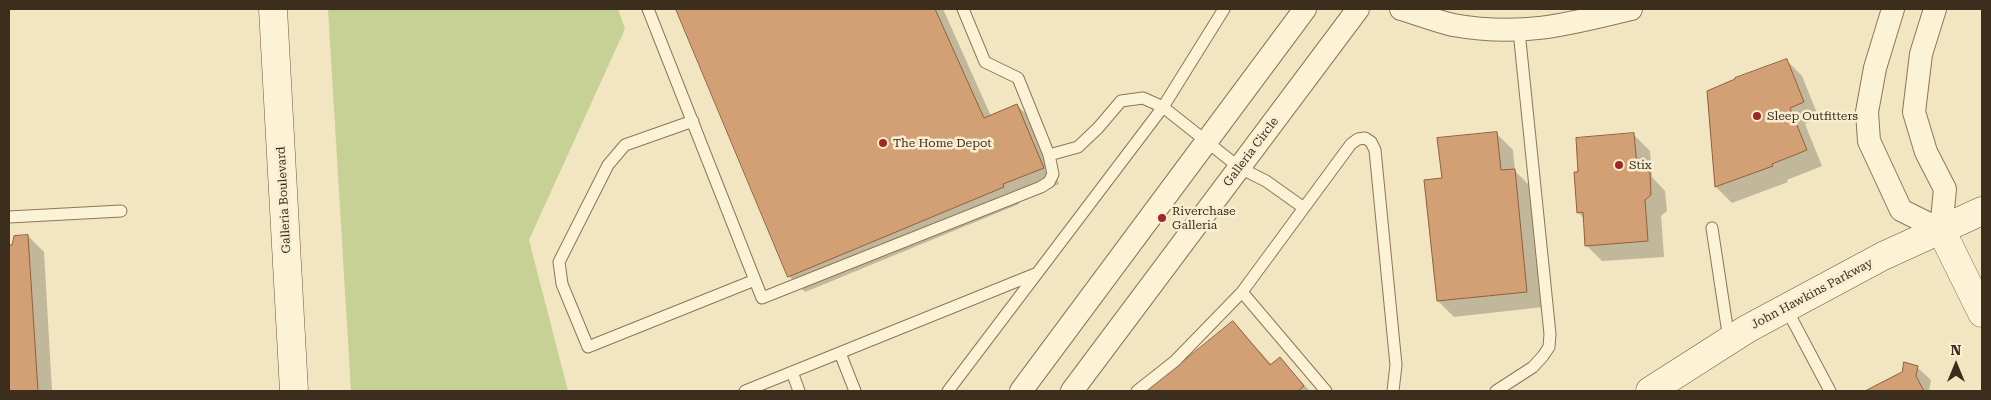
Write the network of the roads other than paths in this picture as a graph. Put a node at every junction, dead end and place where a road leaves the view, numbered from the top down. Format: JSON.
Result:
{"nodes":[{"id":1,"x":273,"y":9,"type":"edge"},
{"id":2,"x":648,"y":9,"type":"edge"},
{"id":3,"x":963,"y":9,"type":"edge"},
{"id":4,"x":1224,"y":9,"type":"edge"},
{"id":5,"x":1306,"y":9,"type":"edge"},
{"id":6,"x":1358,"y":9,"type":"edge"},
{"id":7,"x":1401,"y":9,"type":"edge"},
{"id":8,"x":1627,"y":9,"type":"edge"},
{"id":9,"x":1893,"y":9,"type":"edge"},
{"id":10,"x":1935,"y":9,"type":"edge"},
{"id":11,"x":1519,"y":31,"type":"junction"},
{"id":12,"x":1162,"y":107,"type":"junction"},
{"id":13,"x":693,"y":121,"type":"junction"},
{"id":14,"x":1206,"y":142,"type":"junction"},
{"id":15,"x":1049,"y":155,"type":"junction"},
{"id":16,"x":1240,"y":168,"type":"junction"},
{"id":17,"x":1304,"y":208,"type":"junction"},
{"id":18,"x":121,"y":211,"type":"dead end"},
{"id":19,"x":1982,"y":211,"type":"edge"},
{"id":20,"x":9,"y":217,"type":"edge"},
{"id":21,"x":1712,"y":228,"type":"dead end"},
{"id":22,"x":1941,"y":230,"type":"junction"},
{"id":23,"x":1037,"y":273,"type":"junction"},
{"id":24,"x":755,"y":280,"type":"junction"},
{"id":25,"x":1242,"y":292,"type":"junction"},
{"id":26,"x":1786,"y":308,"type":"junction"},
{"id":27,"x":1982,"y":313,"type":"edge"},
{"id":28,"x":1729,"y":341,"type":"junction"},
{"id":29,"x":840,"y":353,"type":"junction"},
{"id":30,"x":792,"y":372,"type":"junction"},
{"id":31,"x":294,"y":391,"type":"edge"},
{"id":32,"x":745,"y":391,"type":"edge"},
{"id":33,"x":799,"y":391,"type":"edge"},
{"id":34,"x":855,"y":391,"type":"edge"},
{"id":35,"x":948,"y":391,"type":"edge"},
{"id":36,"x":1020,"y":391,"type":"edge"},
{"id":37,"x":1072,"y":391,"type":"edge"},
{"id":38,"x":1137,"y":391,"type":"edge"},
{"id":39,"x":1326,"y":391,"type":"edge"},
{"id":40,"x":1393,"y":391,"type":"edge"},
{"id":41,"x":1496,"y":391,"type":"edge"},
{"id":42,"x":1650,"y":391,"type":"edge"},
{"id":43,"x":1830,"y":391,"type":"edge"}],
"edges":[{"from":1,"to":31,"type":"main road","name":"Galleria Boulevard"},
{"from":2,"to":13,"type":"lane"},
{"from":3,"to":15,"type":"lane"},
{"from":4,"to":12,"type":"lane"},
{"from":5,"to":14,"type":"street"},
{"from":6,"to":16,"type":"street","name":"Galleria Circle"},
{"from":7,"to":11,"type":"street"},
{"from":8,"to":11,"type":"street"},
{"from":9,"to":22,"type":"street"},
{"from":10,"to":22,"type":"street"},
{"from":11,"to":41,"type":"lane"},
{"from":12,"to":14,"type":"lane"},
{"from":12,"to":15,"type":"lane"},
{"from":12,"to":23,"type":"lane"},
{"from":13,"to":24,"type":"lane"},
{"from":13,"to":24,"type":"lane"},
{"from":14,"to":16,"type":"lane"},
{"from":14,"to":36,"type":"street"},
{"from":15,"to":24,"type":"lane"},
{"from":16,"to":17,"type":"lane"},
{"from":16,"to":37,"type":"street","name":"Galleria Circle"},
{"from":17,"to":25,"type":"lane"},
{"from":17,"to":40,"type":"lane"},
{"from":18,"to":20,"type":"lane"},
{"from":19,"to":22,"type":"main road","name":"John Hawkins Parkway"},
{"from":21,"to":28,"type":"lane"},
{"from":22,"to":26,"type":"main road","name":"John Hawkins Parkway"},
{"from":22,"to":27,"type":"main road"},
{"from":23,"to":29,"type":"lane"},
{"from":23,"to":35,"type":"lane"},
{"from":25,"to":38,"type":"lane"},
{"from":25,"to":39,"type":"lane"},
{"from":26,"to":28,"type":"main road","name":"John Hawkins Parkway"},
{"from":26,"to":43,"type":"lane"},
{"from":28,"to":42,"type":"main road","name":"John Hawkins Parkway"},
{"from":29,"to":30,"type":"lane"},
{"from":29,"to":34,"type":"lane"},
{"from":30,"to":32,"type":"lane"},
{"from":30,"to":33,"type":"lane"}]}
